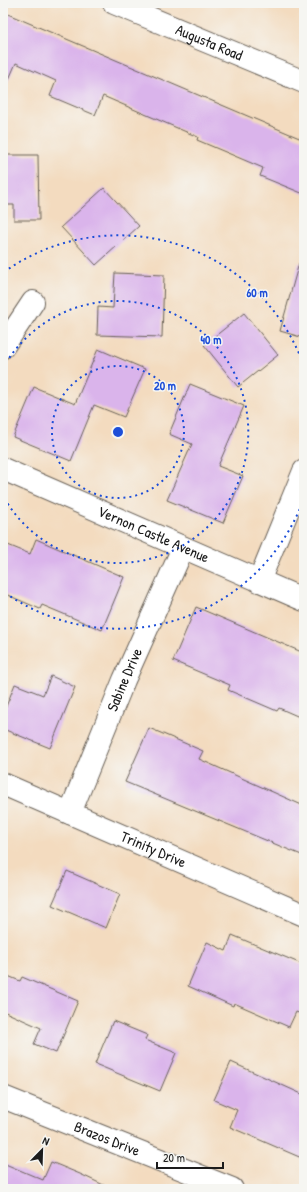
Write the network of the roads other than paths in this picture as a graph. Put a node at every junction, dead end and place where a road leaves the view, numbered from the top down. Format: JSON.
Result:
{"nodes":[{"id":1,"x":114,"y":3,"type":"edge"},
{"id":2,"x":304,"y":82,"type":"edge"},
{"id":3,"x":33,"y":302,"type":"dead end"},
{"id":4,"x":3,"y":347,"type":"edge"},
{"id":5,"x":3,"y":469,"type":"edge"},
{"id":6,"x":304,"y":471,"type":"edge"},
{"id":7,"x":183,"y":548,"type":"junction"},
{"id":8,"x":259,"y":581,"type":"junction"},
{"id":9,"x":304,"y":600,"type":"edge"},
{"id":10,"x":3,"y":784,"type":"edge"},
{"id":11,"x":70,"y":813,"type":"junction"},
{"id":12,"x":304,"y":915,"type":"edge"},
{"id":13,"x":3,"y":1097,"type":"edge"},
{"id":14,"x":232,"y":1189,"type":"edge"}],
"edges":[{"from":1,"to":2,"type":"street","name":"Augusta Road"},
{"from":3,"to":4,"type":"street"},
{"from":5,"to":7,"type":"street","name":"Vernon Castle Avenue"},
{"from":6,"to":8,"type":"street"},
{"from":7,"to":8,"type":"street","name":"Vernon Castle Avenue"},
{"from":7,"to":11,"type":"street","name":"Sabine Drive"},
{"from":8,"to":9,"type":"street","name":"Vernon Castle Avenue"},
{"from":10,"to":11,"type":"street","name":"Trinity Drive"},
{"from":11,"to":12,"type":"street","name":"Trinity Drive"},
{"from":13,"to":14,"type":"street","name":"Brazos Drive"}]}
